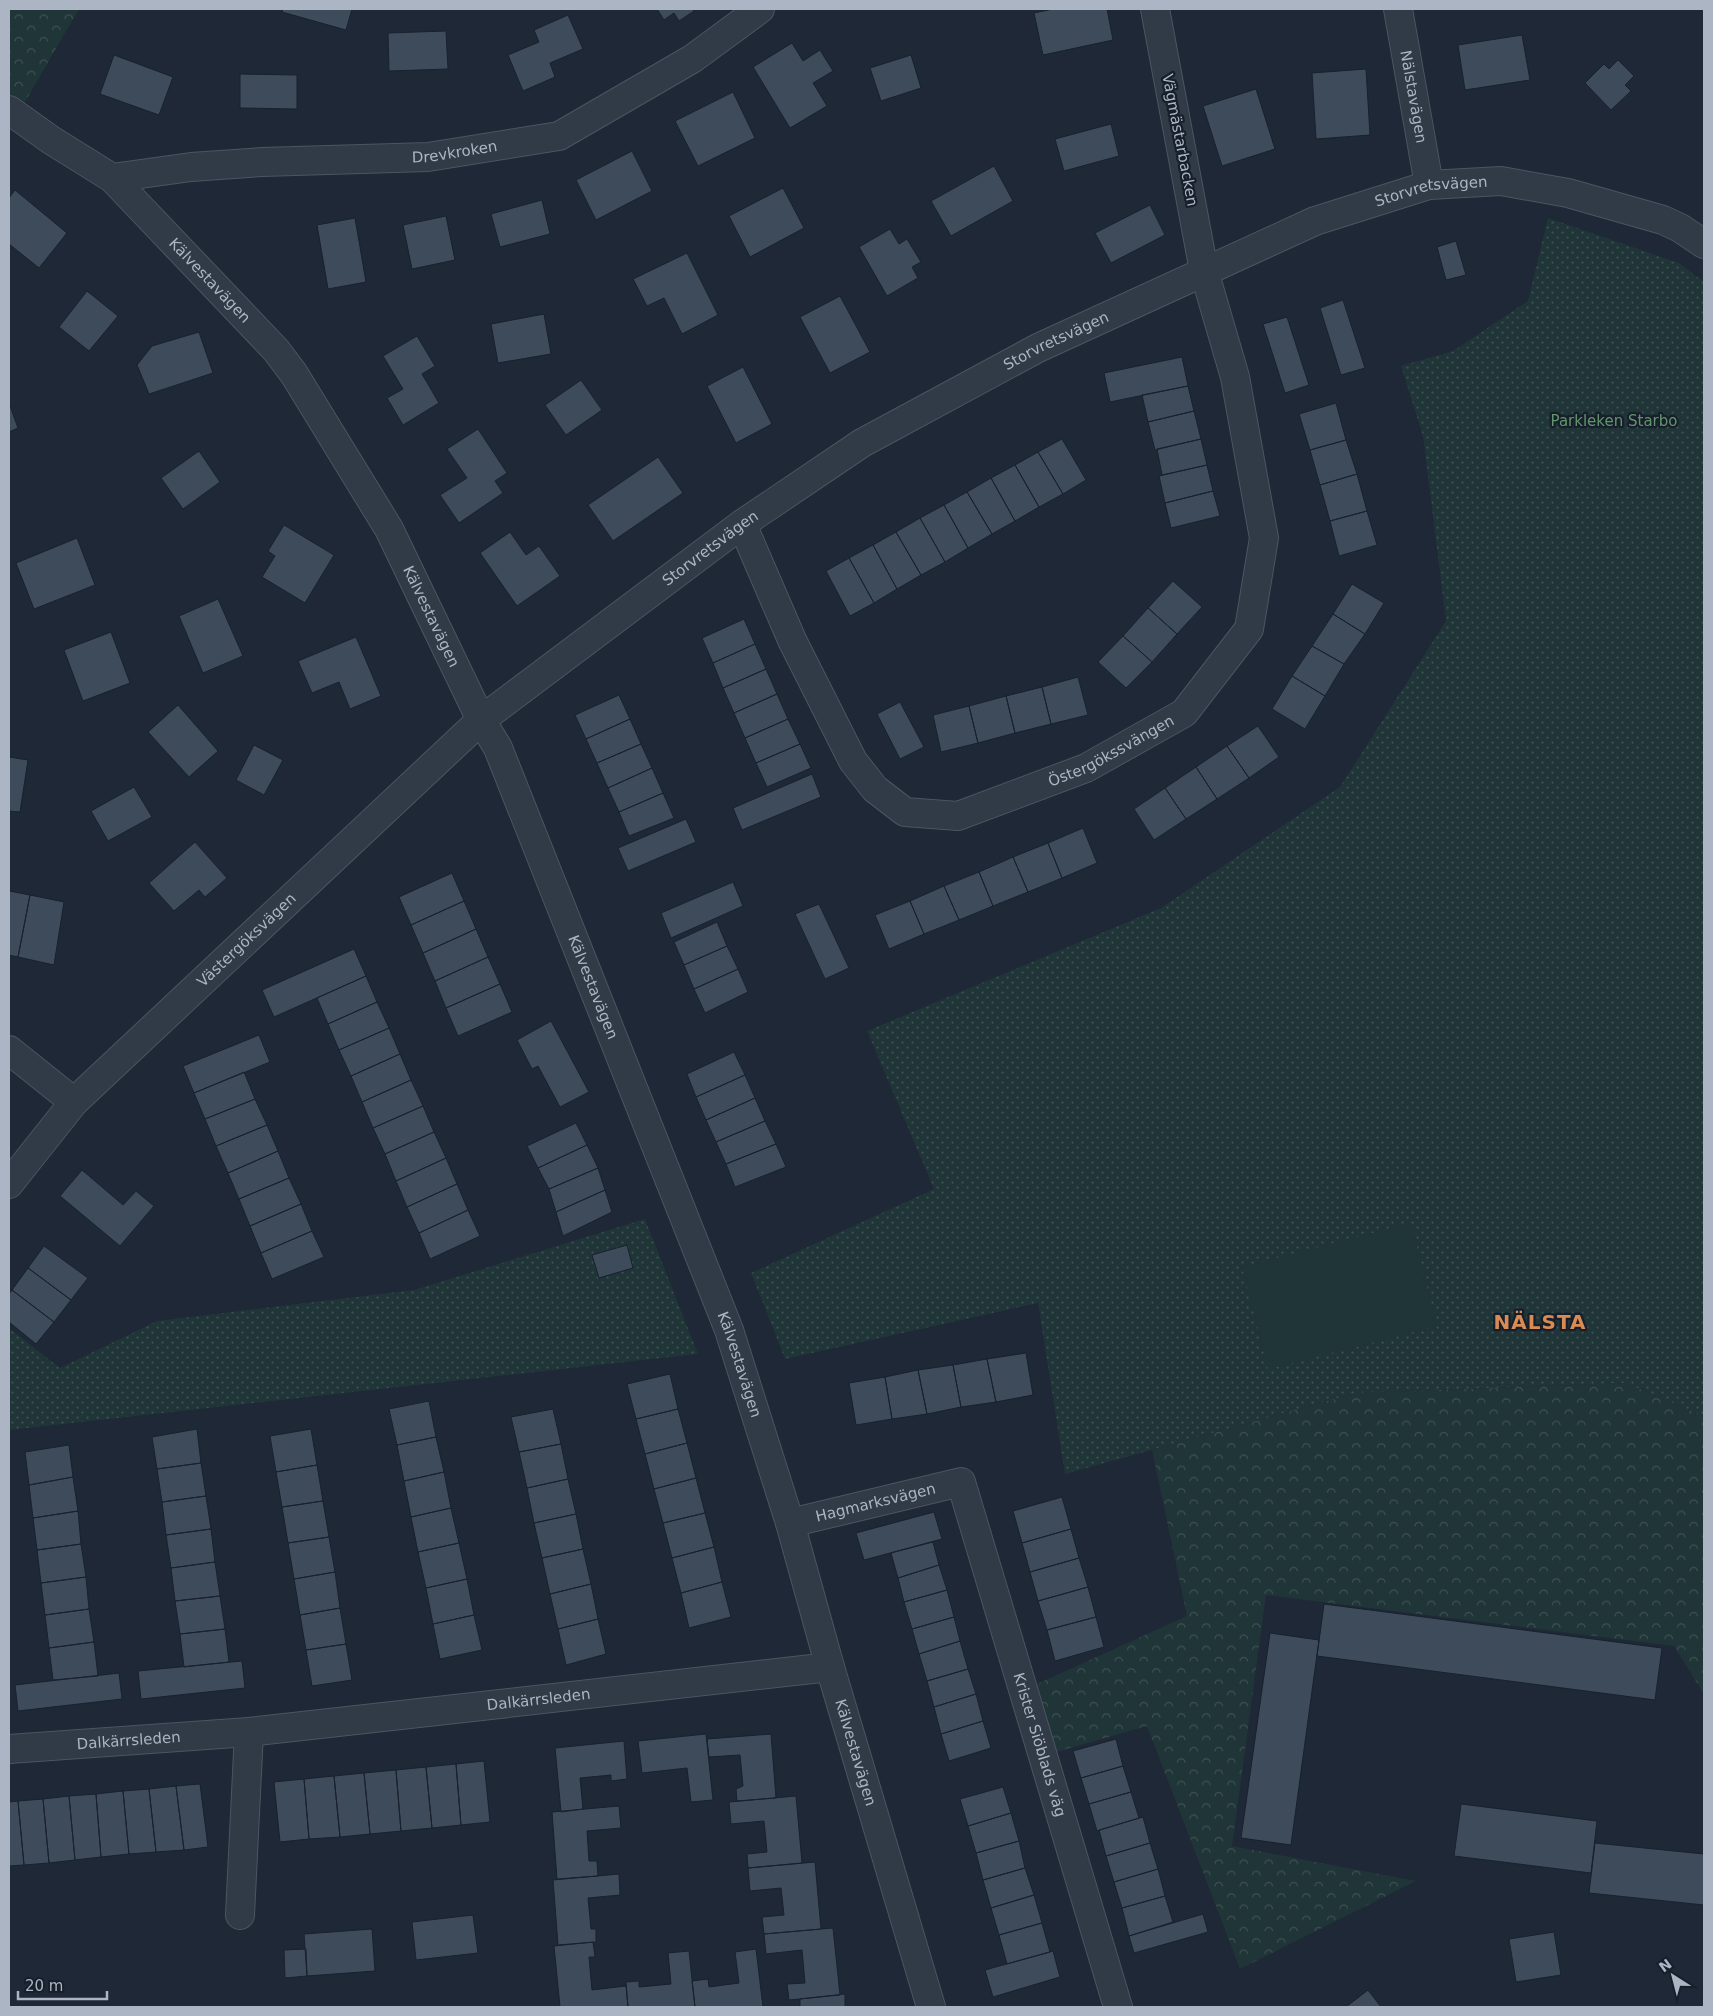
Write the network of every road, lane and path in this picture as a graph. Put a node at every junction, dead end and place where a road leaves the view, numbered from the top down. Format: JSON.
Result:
{"nodes":[{"id":1,"x":760,"y":9,"type":"edge"},
{"id":2,"x":1155,"y":9,"type":"edge"},
{"id":3,"x":1398,"y":9,"type":"edge"},
{"id":4,"x":9,"y":110,"type":"edge"},
{"id":5,"x":112,"y":178,"type":"junction"},
{"id":6,"x":1429,"y":185,"type":"junction"},
{"id":7,"x":1704,"y":244,"type":"edge"},
{"id":8,"x":1204,"y":271,"type":"junction"},
{"id":9,"x":742,"y":524,"type":"junction"},
{"id":10,"x":480,"y":720,"type":"junction"},
{"id":11,"x":9,"y":1050,"type":"edge"},
{"id":12,"x":74,"y":1102,"type":"junction"},
{"id":13,"x":9,"y":1184,"type":"edge"},
{"id":14,"x":961,"y":1482,"type":"joint"},
{"id":15,"x":790,"y":1523,"type":"junction"},
{"id":16,"x":830,"y":1667,"type":"junction"},
{"id":17,"x":249,"y":1732,"type":"junction"},
{"id":18,"x":9,"y":1750,"type":"edge"},
{"id":19,"x":240,"y":1915,"type":"dead end"},
{"id":20,"x":931,"y":2007,"type":"edge"},
{"id":21,"x":1118,"y":2007,"type":"edge"}],
"edges":[{"from":1,"to":5,"type":"street","name":"Drevkroken"},
{"from":2,"to":8,"type":"street","name":"Vägmästarbacken"},
{"from":3,"to":6,"type":"street","name":"Nälstavägen"},
{"from":4,"to":5,"type":"street","name":"Kälvestavägen"},
{"from":5,"to":10,"type":"street","name":"Kälvestavägen"},
{"from":6,"to":7,"type":"street","name":"Storvretsvägen"},
{"from":6,"to":8,"type":"street","name":"Storvretsvägen"},
{"from":8,"to":9,"type":"street","name":"Storvretsvägen"},
{"from":8,"to":9,"type":"street","name":"Östergökssvängen"},
{"from":9,"to":10,"type":"street","name":"Storvretsvägen"},
{"from":10,"to":12,"type":"street","name":"Västergöksvägen"},
{"from":10,"to":15,"type":"street","name":"Kälvestavägen"},
{"from":11,"to":12,"type":"street"},
{"from":12,"to":13,"type":"street","name":"Västergöksvägen"},
{"from":14,"to":15,"type":"street","name":"Hagmarksvägen"},
{"from":14,"to":21,"type":"street","name":"Krister Siöblads väg"},
{"from":15,"to":16,"type":"street","name":"Kälvestavägen"},
{"from":16,"to":17,"type":"street","name":"Dalkärrsleden"},
{"from":16,"to":20,"type":"street","name":"Kälvestavägen"},
{"from":17,"to":18,"type":"street","name":"Dalkärrsleden"},
{"from":17,"to":19,"type":"street"}]}
